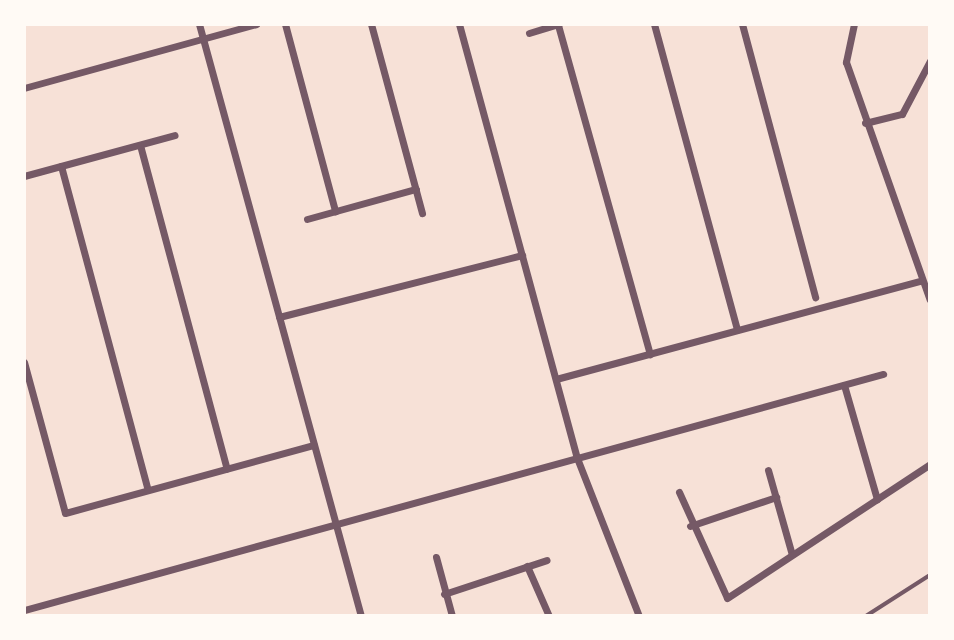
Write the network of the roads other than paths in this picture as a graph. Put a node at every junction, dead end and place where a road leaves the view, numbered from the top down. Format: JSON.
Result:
{"nodes":[{"id":1,"x":199,"y":24,"type":"edge"},
{"id":2,"x":256,"y":24,"type":"edge"},
{"id":3,"x":285,"y":24,"type":"edge"},
{"id":4,"x":371,"y":24,"type":"edge"},
{"id":5,"x":459,"y":24,"type":"edge"},
{"id":6,"x":654,"y":24,"type":"edge"},
{"id":7,"x":742,"y":24,"type":"edge"},
{"id":8,"x":854,"y":24,"type":"edge"},
{"id":9,"x":558,"y":25,"type":"edge"},
{"id":10,"x":529,"y":33,"type":"dead end"},
{"id":11,"x":203,"y":39,"type":"junction"},
{"id":12,"x":929,"y":61,"type":"edge"},
{"id":13,"x":24,"y":88,"type":"edge"},
{"id":14,"x":865,"y":123,"type":"junction"},
{"id":15,"x":175,"y":135,"type":"dead end"},
{"id":16,"x":140,"y":145,"type":"junction"},
{"id":17,"x":61,"y":166,"type":"junction"},
{"id":18,"x":24,"y":176,"type":"edge"},
{"id":19,"x":416,"y":189,"type":"junction"},
{"id":20,"x":335,"y":211,"type":"junction"},
{"id":21,"x":422,"y":213,"type":"dead end"},
{"id":22,"x":307,"y":219,"type":"dead end"},
{"id":23,"x":522,"y":255,"type":"junction"},
{"id":24,"x":922,"y":280,"type":"junction"},
{"id":25,"x":815,"y":297,"type":"dead end"},
{"id":26,"x":929,"y":300,"type":"edge"},
{"id":27,"x":279,"y":317,"type":"junction"},
{"id":28,"x":737,"y":330,"type":"junction"},
{"id":29,"x":650,"y":354,"type":"junction"},
{"id":30,"x":24,"y":362,"type":"edge"},
{"id":31,"x":883,"y":374,"type":"dead end"},
{"id":32,"x":556,"y":379,"type":"junction"},
{"id":33,"x":845,"y":385,"type":"junction"},
{"id":34,"x":314,"y":444,"type":"junction"},
{"id":35,"x":578,"y":458,"type":"junction"},
{"id":36,"x":929,"y":464,"type":"edge"},
{"id":37,"x":227,"y":468,"type":"junction"},
{"id":38,"x":768,"y":470,"type":"dead end"},
{"id":39,"x":148,"y":490,"type":"junction"},
{"id":40,"x":679,"y":492,"type":"dead end"},
{"id":41,"x":776,"y":497,"type":"junction"},
{"id":42,"x":877,"y":499,"type":"junction"},
{"id":43,"x":336,"y":524,"type":"junction"},
{"id":44,"x":690,"y":526,"type":"junction"},
{"id":45,"x":792,"y":555,"type":"junction"},
{"id":46,"x":436,"y":557,"type":"dead end"},
{"id":47,"x":547,"y":560,"type":"dead end"},
{"id":48,"x":527,"y":566,"type":"junction"},
{"id":49,"x":929,"y":575,"type":"edge"},
{"id":50,"x":444,"y":594,"type":"junction"},
{"id":51,"x":24,"y":610,"type":"edge"},
{"id":52,"x":361,"y":615,"type":"edge"},
{"id":53,"x":452,"y":615,"type":"edge"},
{"id":54,"x":548,"y":615,"type":"edge"},
{"id":55,"x":639,"y":615,"type":"edge"},
{"id":56,"x":866,"y":615,"type":"edge"}],
"edges":[{"from":1,"to":11,"type":"street"},
{"from":2,"to":11,"type":"street"},
{"from":3,"to":20,"type":"street"},
{"from":4,"to":19,"type":"street"},
{"from":5,"to":23,"type":"street"},
{"from":6,"to":28,"type":"street"},
{"from":7,"to":25,"type":"street"},
{"from":8,"to":14,"type":"street"},
{"from":9,"to":10,"type":"street"},
{"from":9,"to":29,"type":"street"},
{"from":11,"to":13,"type":"street"},
{"from":11,"to":27,"type":"street"},
{"from":12,"to":14,"type":"street"},
{"from":14,"to":24,"type":"street"},
{"from":15,"to":16,"type":"street"},
{"from":16,"to":17,"type":"street"},
{"from":16,"to":37,"type":"street"},
{"from":17,"to":18,"type":"street"},
{"from":17,"to":39,"type":"street"},
{"from":19,"to":20,"type":"street"},
{"from":19,"to":21,"type":"street"},
{"from":20,"to":22,"type":"street"},
{"from":23,"to":27,"type":"street"},
{"from":23,"to":32,"type":"street"},
{"from":24,"to":26,"type":"street"},
{"from":24,"to":28,"type":"street"},
{"from":27,"to":34,"type":"street"},
{"from":28,"to":29,"type":"street"},
{"from":29,"to":32,"type":"street"},
{"from":30,"to":39,"type":"street"},
{"from":31,"to":33,"type":"street"},
{"from":32,"to":35,"type":"street"},
{"from":33,"to":35,"type":"street"},
{"from":33,"to":42,"type":"street"},
{"from":34,"to":37,"type":"street"},
{"from":34,"to":43,"type":"street"},
{"from":35,"to":43,"type":"street"},
{"from":35,"to":55,"type":"street"},
{"from":36,"to":42,"type":"street"},
{"from":37,"to":39,"type":"street"},
{"from":38,"to":41,"type":"street"},
{"from":40,"to":44,"type":"street"},
{"from":41,"to":44,"type":"street"},
{"from":41,"to":45,"type":"street"},
{"from":42,"to":45,"type":"street"},
{"from":43,"to":51,"type":"street"},
{"from":43,"to":52,"type":"street"},
{"from":44,"to":45,"type":"street"},
{"from":46,"to":50,"type":"street"},
{"from":47,"to":48,"type":"street"},
{"from":48,"to":50,"type":"street"},
{"from":48,"to":54,"type":"street"},
{"from":49,"to":56,"type":"lane"},
{"from":50,"to":53,"type":"street"}]}
